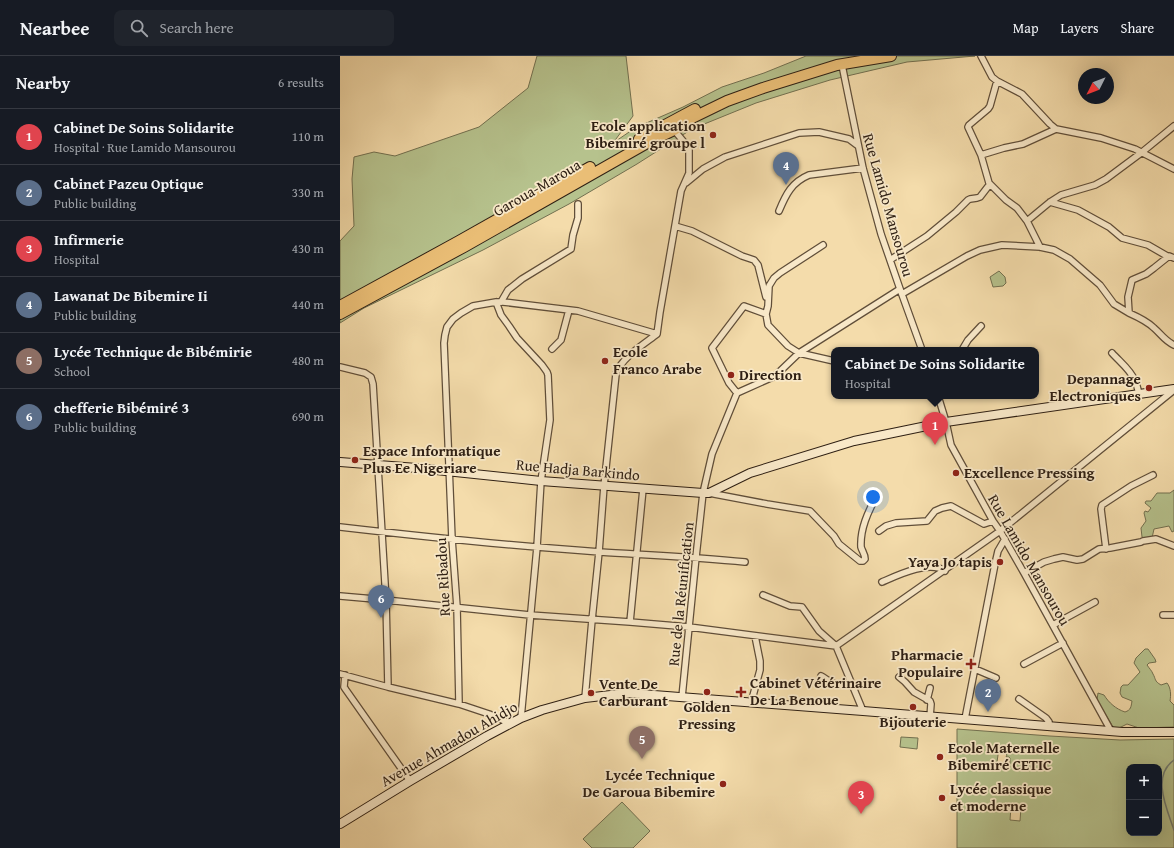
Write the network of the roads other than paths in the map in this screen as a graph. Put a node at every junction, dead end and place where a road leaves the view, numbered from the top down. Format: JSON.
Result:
{"nodes":[{"id":1,"x":852,"y":56,"type":"edge"},
{"id":2,"x":891,"y":56,"type":"edge"},
{"id":3,"x":981,"y":56,"type":"edge"},
{"id":4,"x":842,"y":65,"type":"junction"},
{"id":5,"x":997,"y":81,"type":"junction"},
{"id":6,"x":1174,"y":126,"type":"edge"},
{"id":7,"x":1056,"y":129,"type":"junction"},
{"id":8,"x":674,"y":130,"type":"junction"},
{"id":9,"x":857,"y":145,"type":"junction"},
{"id":10,"x":1141,"y":153,"type":"junction"},
{"id":11,"x":981,"y":155,"type":"junction"},
{"id":12,"x":863,"y":168,"type":"junction"},
{"id":13,"x":1174,"y":169,"type":"edge"},
{"id":14,"x":990,"y":184,"type":"junction"},
{"id":15,"x":684,"y":185,"type":"junction"},
{"id":16,"x":1050,"y":202,"type":"junction"},
{"id":17,"x":578,"y":204,"type":"dead end"},
{"id":18,"x":779,"y":211,"type":"dead end"},
{"id":19,"x":1027,"y":221,"type":"junction"},
{"id":20,"x":675,"y":226,"type":"junction"},
{"id":21,"x":823,"y":245,"type":"dead end"},
{"id":22,"x":1040,"y":247,"type":"junction"},
{"id":23,"x":1167,"y":256,"type":"junction"},
{"id":24,"x":1174,"y":258,"type":"edge"},
{"id":25,"x":890,"y":260,"type":"junction"},
{"id":26,"x":901,"y":292,"type":"junction"},
{"id":27,"x":498,"y":302,"type":"junction"},
{"id":28,"x":340,"y":306,"type":"edge"},
{"id":29,"x":768,"y":306,"type":"junction"},
{"id":30,"x":569,"y":310,"type":"junction"},
{"id":31,"x":1129,"y":313,"type":"junction"},
{"id":32,"x":340,"y":314,"type":"edge"},
{"id":33,"x":766,"y":314,"type":"junction"},
{"id":34,"x":981,"y":326,"type":"dead end"},
{"id":35,"x":658,"y":334,"type":"junction"},
{"id":36,"x":1174,"y":345,"type":"edge"},
{"id":37,"x":921,"y":347,"type":"edge"},
{"id":38,"x":964,"y":347,"type":"edge"},
{"id":39,"x":552,"y":349,"type":"dead end"},
{"id":40,"x":799,"y":353,"type":"junction"},
{"id":41,"x":1112,"y":353,"type":"dead end"},
{"id":42,"x":831,"y":360,"type":"edge"},
{"id":43,"x":340,"y":367,"type":"edge"},
{"id":44,"x":1174,"y":389,"type":"edge"},
{"id":45,"x":737,"y":392,"type":"junction"},
{"id":46,"x":1139,"y":394,"type":"junction"},
{"id":47,"x":939,"y":399,"type":"edge"},
{"id":48,"x":946,"y":422,"type":"junction"},
{"id":49,"x":340,"y":462,"type":"edge"},
{"id":50,"x":378,"y":465,"type":"junction"},
{"id":51,"x":450,"y":472,"type":"junction"},
{"id":52,"x":1154,"y":475,"type":"dead end"},
{"id":53,"x":541,"y":482,"type":"junction"},
{"id":54,"x":604,"y":486,"type":"junction"},
{"id":55,"x":643,"y":489,"type":"junction"},
{"id":56,"x":706,"y":493,"type":"junction"},
{"id":57,"x":876,"y":496,"type":"dead end"},
{"id":58,"x":993,"y":521,"type":"junction"},
{"id":59,"x":340,"y":527,"type":"edge"},
{"id":60,"x":880,"y":531,"type":"dead end"},
{"id":61,"x":1000,"y":531,"type":"junction"},
{"id":62,"x":381,"y":532,"type":"junction"},
{"id":63,"x":452,"y":539,"type":"junction"},
{"id":64,"x":1005,"y":540,"type":"junction"},
{"id":65,"x":1174,"y":546,"type":"edge"},
{"id":66,"x":537,"y":547,"type":"junction"},
{"id":67,"x":1106,"y":549,"type":"junction"},
{"id":68,"x":599,"y":552,"type":"junction"},
{"id":69,"x":637,"y":554,"type":"junction"},
{"id":70,"x":696,"y":557,"type":"junction"},
{"id":71,"x":745,"y":562,"type":"dead end"},
{"id":72,"x":945,"y":571,"type":"junction"},
{"id":73,"x":1024,"y":573,"type":"junction"},
{"id":74,"x":882,"y":582,"type":"dead end"},
{"id":75,"x":340,"y":596,"type":"edge"},
{"id":76,"x":763,"y":596,"type":"dead end"},
{"id":77,"x":386,"y":600,"type":"junction"},
{"id":78,"x":1095,"y":602,"type":"dead end"},
{"id":79,"x":457,"y":607,"type":"junction"},
{"id":80,"x":530,"y":615,"type":"junction"},
{"id":81,"x":1163,"y":615,"type":"dead end"},
{"id":82,"x":1174,"y":616,"type":"edge"},
{"id":83,"x":592,"y":620,"type":"junction"},
{"id":84,"x":630,"y":622,"type":"junction"},
{"id":85,"x":1053,"y":625,"type":"junction"},
{"id":86,"x":689,"y":627,"type":"junction"},
{"id":87,"x":755,"y":636,"type":"junction"},
{"id":88,"x":1062,"y":643,"type":"junction"},
{"id":89,"x":836,"y":646,"type":"junction"},
{"id":90,"x":1024,"y":664,"type":"dead end"},
{"id":91,"x":975,"y":669,"type":"junction"},
{"id":92,"x":343,"y":675,"type":"edge"},
{"id":93,"x":821,"y":676,"type":"dead end"},
{"id":94,"x":899,"y":677,"type":"dead end"},
{"id":95,"x":996,"y":678,"type":"dead end"},
{"id":96,"x":851,"y":683,"type":"junction"},
{"id":97,"x":388,"y":687,"type":"junction"},
{"id":98,"x":930,"y":688,"type":"dead end"},
{"id":99,"x":682,"y":697,"type":"junction"},
{"id":100,"x":585,"y":698,"type":"junction"},
{"id":101,"x":1019,"y":699,"type":"dead end"},
{"id":102,"x":927,"y":700,"type":"junction"},
{"id":103,"x":751,"y":703,"type":"junction"},
{"id":104,"x":459,"y":704,"type":"junction"},
{"id":105,"x":863,"y":711,"type":"junction"},
{"id":106,"x":930,"y":717,"type":"junction"},
{"id":107,"x":521,"y":718,"type":"junction"},
{"id":108,"x":965,"y":719,"type":"junction"},
{"id":109,"x":509,"y":723,"type":"junction"},
{"id":110,"x":1049,"y":726,"type":"junction"},
{"id":111,"x":1111,"y":731,"type":"junction"},
{"id":112,"x":1174,"y":732,"type":"edge"},
{"id":113,"x":410,"y":781,"type":"junction"},
{"id":114,"x":340,"y":824,"type":"edge"}],
"edges":[{"from":1,"to":28,"type":"highway","name":"Garoua-Maroua"},
{"from":2,"to":4,"type":"highway","name":"Garoua-Maroua"},
{"from":3,"to":5,"type":"street"},
{"from":4,"to":8,"type":"highway","name":"Garoua-Maroua"},
{"from":4,"to":9,"type":"street","name":"Rue Lamido Mansourou"},
{"from":5,"to":7,"type":"street"},
{"from":5,"to":11,"type":"street"},
{"from":6,"to":10,"type":"street"},
{"from":7,"to":10,"type":"street"},
{"from":7,"to":11,"type":"street"},
{"from":8,"to":15,"type":"street"},
{"from":8,"to":32,"type":"highway","name":"Garoua-Maroua"},
{"from":9,"to":12,"type":"street","name":"Rue Lamido Mansourou"},
{"from":9,"to":15,"type":"street"},
{"from":10,"to":13,"type":"street"},
{"from":10,"to":16,"type":"street"},
{"from":11,"to":14,"type":"street"},
{"from":12,"to":18,"type":"street"},
{"from":12,"to":25,"type":"street","name":"Rue Lamido Mansourou"},
{"from":14,"to":19,"type":"street"},
{"from":14,"to":25,"type":"street"},
{"from":15,"to":20,"type":"street"},
{"from":16,"to":19,"type":"street"},
{"from":16,"to":23,"type":"street"},
{"from":17,"to":27,"type":"street"},
{"from":19,"to":22,"type":"street"},
{"from":20,"to":29,"type":"street"},
{"from":20,"to":35,"type":"street"},
{"from":21,"to":29,"type":"street"},
{"from":22,"to":26,"type":"street"},
{"from":22,"to":31,"type":"street"},
{"from":23,"to":24,"type":"street"},
{"from":23,"to":31,"type":"street"},
{"from":25,"to":26,"type":"street","name":"Rue Lamido Mansourou"},
{"from":26,"to":37,"type":"street","name":"Rue Lamido Mansourou"},
{"from":26,"to":40,"type":"street"},
{"from":27,"to":30,"type":"street","name":"Rue Ribadou"},
{"from":27,"to":51,"type":"street","name":"Rue Ribadou"},
{"from":27,"to":53,"type":"street"},
{"from":29,"to":33,"type":"street"},
{"from":30,"to":35,"type":"street","name":"Rue Ribadou"},
{"from":30,"to":39,"type":"street"},
{"from":31,"to":36,"type":"street"},
{"from":33,"to":40,"type":"street"},
{"from":33,"to":45,"type":"street"},
{"from":34,"to":38,"type":"street"},
{"from":35,"to":54,"type":"street"},
{"from":40,"to":42,"type":"street"},
{"from":40,"to":45,"type":"street"},
{"from":41,"to":46,"type":"street"},
{"from":43,"to":50,"type":"street"},
{"from":44,"to":46,"type":"main road"},
{"from":44,"to":61,"type":"street"},
{"from":45,"to":56,"type":"street","name":"Rue de la Réunification"},
{"from":46,"to":48,"type":"main road"},
{"from":47,"to":48,"type":"street","name":"Rue Lamido Mansourou"},
{"from":48,"to":56,"type":"main road"},
{"from":48,"to":58,"type":"street","name":"Rue Lamido Mansourou"},
{"from":49,"to":50,"type":"main road","name":"Rue Hadja Barkindo"},
{"from":50,"to":51,"type":"main road","name":"Rue Hadja Barkindo"},
{"from":50,"to":62,"type":"street"},
{"from":51,"to":53,"type":"main road","name":"Rue Hadja Barkindo"},
{"from":51,"to":63,"type":"street","name":"Rue Ribadou"},
{"from":52,"to":67,"type":"street"},
{"from":53,"to":54,"type":"main road","name":"Rue Hadja Barkindo"},
{"from":53,"to":66,"type":"street"},
{"from":54,"to":55,"type":"main road","name":"Rue Hadja Barkindo"},
{"from":54,"to":68,"type":"street"},
{"from":55,"to":56,"type":"main road","name":"Rue Hadja Barkindo"},
{"from":55,"to":69,"type":"street"},
{"from":56,"to":57,"type":"street"},
{"from":56,"to":70,"type":"street","name":"Rue de la Réunification"},
{"from":58,"to":60,"type":"street"},
{"from":58,"to":61,"type":"street","name":"Rue Lamido Mansourou"},
{"from":59,"to":62,"type":"street"},
{"from":61,"to":64,"type":"street","name":"Rue Lamido Mansourou"},
{"from":61,"to":72,"type":"street"},
{"from":62,"to":63,"type":"street"},
{"from":62,"to":77,"type":"street"},
{"from":63,"to":66,"type":"street"},
{"from":63,"to":79,"type":"street","name":"Rue Ribadou"},
{"from":64,"to":73,"type":"street","name":"Rue Lamido Mansourou"},
{"from":64,"to":91,"type":"street"},
{"from":65,"to":67,"type":"street"},
{"from":66,"to":68,"type":"street"},
{"from":66,"to":80,"type":"street"},
{"from":67,"to":73,"type":"street"},
{"from":68,"to":69,"type":"street"},
{"from":68,"to":83,"type":"street"},
{"from":69,"to":70,"type":"street"},
{"from":69,"to":84,"type":"street"},
{"from":70,"to":71,"type":"street"},
{"from":70,"to":86,"type":"street","name":"Rue de la Réunification"},
{"from":72,"to":74,"type":"street"},
{"from":72,"to":89,"type":"street"},
{"from":73,"to":85,"type":"street","name":"Rue Lamido Mansourou"},
{"from":75,"to":77,"type":"street"},
{"from":76,"to":89,"type":"street"},
{"from":77,"to":79,"type":"street"},
{"from":77,"to":97,"type":"street"},
{"from":78,"to":85,"type":"street"},
{"from":79,"to":80,"type":"street"},
{"from":79,"to":104,"type":"street","name":"Rue Ribadou"},
{"from":80,"to":83,"type":"street"},
{"from":80,"to":107,"type":"street"},
{"from":81,"to":82,"type":"street"},
{"from":83,"to":84,"type":"street"},
{"from":83,"to":100,"type":"street"},
{"from":84,"to":86,"type":"street"},
{"from":85,"to":88,"type":"street","name":"Rue Lamido Mansourou"},
{"from":86,"to":87,"type":"street"},
{"from":86,"to":99,"type":"street","name":"Rue de la Réunification"},
{"from":87,"to":89,"type":"street"},
{"from":87,"to":103,"type":"street"},
{"from":88,"to":90,"type":"street"},
{"from":88,"to":111,"type":"street","name":"Rue Lamido Mansourou"},
{"from":89,"to":96,"type":"street"},
{"from":91,"to":95,"type":"street"},
{"from":91,"to":108,"type":"street"},
{"from":92,"to":97,"type":"street"},
{"from":92,"to":113,"type":"street"},
{"from":93,"to":96,"type":"street"},
{"from":94,"to":102,"type":"street"},
{"from":96,"to":105,"type":"street"},
{"from":97,"to":104,"type":"street"},
{"from":98,"to":102,"type":"street"},
{"from":99,"to":100,"type":"main road","name":"Avenue Ahmadou Ahidjo"},
{"from":99,"to":103,"type":"main road","name":"Avenue Ahmadou Ahidjo"},
{"from":100,"to":107,"type":"main road","name":"Avenue Ahmadou Ahidjo"},
{"from":101,"to":110,"type":"street"},
{"from":102,"to":106,"type":"street"},
{"from":103,"to":105,"type":"main road","name":"Avenue Ahmadou Ahidjo"},
{"from":104,"to":109,"type":"street"},
{"from":105,"to":106,"type":"main road","name":"Avenue Ahmadou Ahidjo"},
{"from":106,"to":108,"type":"main road","name":"Avenue Ahmadou Ahidjo"},
{"from":107,"to":109,"type":"main road","name":"Avenue Ahmadou Ahidjo"},
{"from":108,"to":110,"type":"main road","name":"Avenue Ahmadou Ahidjo"},
{"from":109,"to":113,"type":"main road","name":"Avenue Ahmadou Ahidjo"},
{"from":110,"to":111,"type":"main road","name":"Avenue Ahmadou Ahidjo"},
{"from":111,"to":112,"type":"main road","name":"Avenue Ahmadou Ahidjo"},
{"from":113,"to":114,"type":"main road","name":"Avenue Ahmadou Ahidjo"}]}
